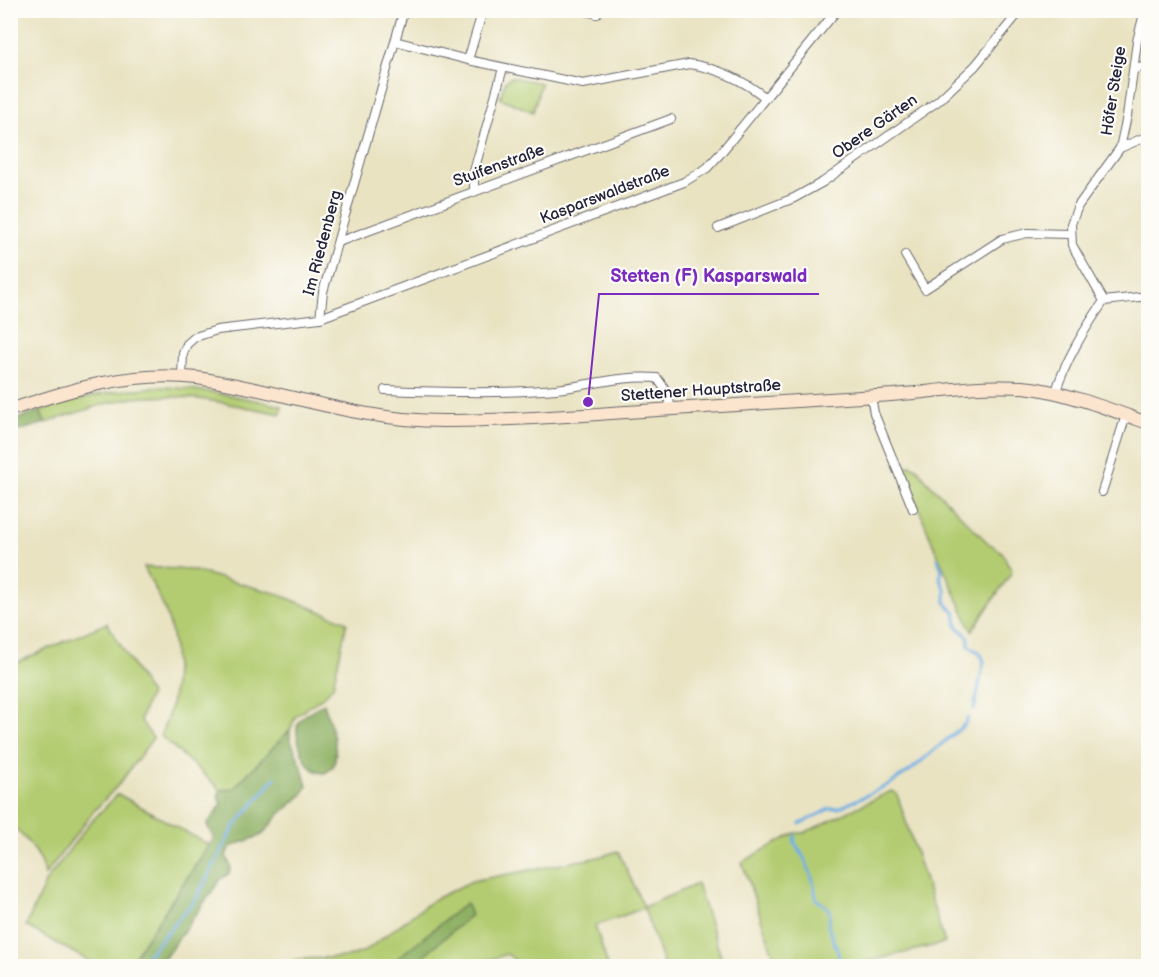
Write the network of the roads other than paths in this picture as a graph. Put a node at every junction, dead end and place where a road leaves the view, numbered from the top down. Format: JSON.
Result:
{"nodes":[{"id":1,"x":404,"y":10,"type":"edge"},
{"id":2,"x":483,"y":10,"type":"edge"},
{"id":3,"x":581,"y":10,"type":"edge"},
{"id":4,"x":837,"y":10,"type":"edge"},
{"id":5,"x":1021,"y":10,"type":"edge"},
{"id":6,"x":1146,"y":10,"type":"edge"},
{"id":7,"x":597,"y":14,"type":"dead end"},
{"id":8,"x":395,"y":41,"type":"junction"},
{"id":9,"x":468,"y":60,"type":"junction"},
{"id":10,"x":1149,"y":66,"type":"edge"},
{"id":11,"x":503,"y":68,"type":"junction"},
{"id":12,"x":1134,"y":69,"type":"junction"},
{"id":13,"x":766,"y":98,"type":"junction"},
{"id":14,"x":671,"y":119,"type":"dead end"},
{"id":15,"x":1149,"y":136,"type":"edge"},
{"id":16,"x":1120,"y":148,"type":"junction"},
{"id":17,"x":474,"y":192,"type":"junction"},
{"id":18,"x":718,"y":228,"type":"dead end"},
{"id":19,"x":1071,"y":234,"type":"junction"},
{"id":20,"x":338,"y":243,"type":"junction"},
{"id":21,"x":905,"y":255,"type":"dead end"},
{"id":22,"x":1149,"y":296,"type":"edge"},
{"id":23,"x":1104,"y":301,"type":"junction"},
{"id":24,"x":321,"y":318,"type":"junction"},
{"id":25,"x":182,"y":377,"type":"junction"},
{"id":26,"x":385,"y":390,"type":"dead end"},
{"id":27,"x":1055,"y":394,"type":"junction"},
{"id":28,"x":871,"y":397,"type":"junction"},
{"id":29,"x":10,"y":410,"type":"edge"},
{"id":30,"x":672,"y":410,"type":"junction"},
{"id":31,"x":1125,"y":415,"type":"junction"},
{"id":32,"x":1149,"y":423,"type":"edge"},
{"id":33,"x":1102,"y":492,"type":"dead end"},
{"id":34,"x":914,"y":509,"type":"dead end"}],
"edges":[{"from":1,"to":8,"type":"street","name":"Im Riedenberg"},
{"from":2,"to":9,"type":"street"},
{"from":3,"to":7,"type":"street"},
{"from":4,"to":13,"type":"street","name":"Kasparswaldstraße"},
{"from":5,"to":18,"type":"street","name":"Obere Gärten"},
{"from":6,"to":12,"type":"street","name":"Höfer Steige"},
{"from":8,"to":9,"type":"street"},
{"from":8,"to":20,"type":"street","name":"Im Riedenberg"},
{"from":9,"to":11,"type":"street"},
{"from":10,"to":12,"type":"street"},
{"from":11,"to":13,"type":"street"},
{"from":11,"to":17,"type":"street"},
{"from":12,"to":16,"type":"street","name":"Höfer Steige"},
{"from":13,"to":24,"type":"street","name":"Kasparswaldstraße"},
{"from":14,"to":17,"type":"street","name":"Stuifenstraße"},
{"from":15,"to":16,"type":"street"},
{"from":16,"to":19,"type":"street","name":"Höfer Steige"},
{"from":17,"to":20,"type":"street","name":"Stuifenstraße"},
{"from":19,"to":21,"type":"street"},
{"from":19,"to":23,"type":"street"},
{"from":20,"to":24,"type":"street","name":"Im Riedenberg"},
{"from":22,"to":23,"type":"street"},
{"from":23,"to":27,"type":"street"},
{"from":24,"to":25,"type":"street","name":"Im Riedenberg"},
{"from":25,"to":29,"type":"street","name":"Stettener Hauptstraße"},
{"from":25,"to":30,"type":"street","name":"Stettener Hauptstraße"},
{"from":26,"to":30,"type":"street"},
{"from":27,"to":28,"type":"street","name":"Stettener Hauptstraße"},
{"from":27,"to":31,"type":"street","name":"Stettener Hauptstraße"},
{"from":28,"to":30,"type":"street","name":"Stettener Hauptstraße"},
{"from":28,"to":34,"type":"street"},
{"from":31,"to":32,"type":"street","name":"Stettener Hauptstraße"},
{"from":31,"to":33,"type":"street"}]}
